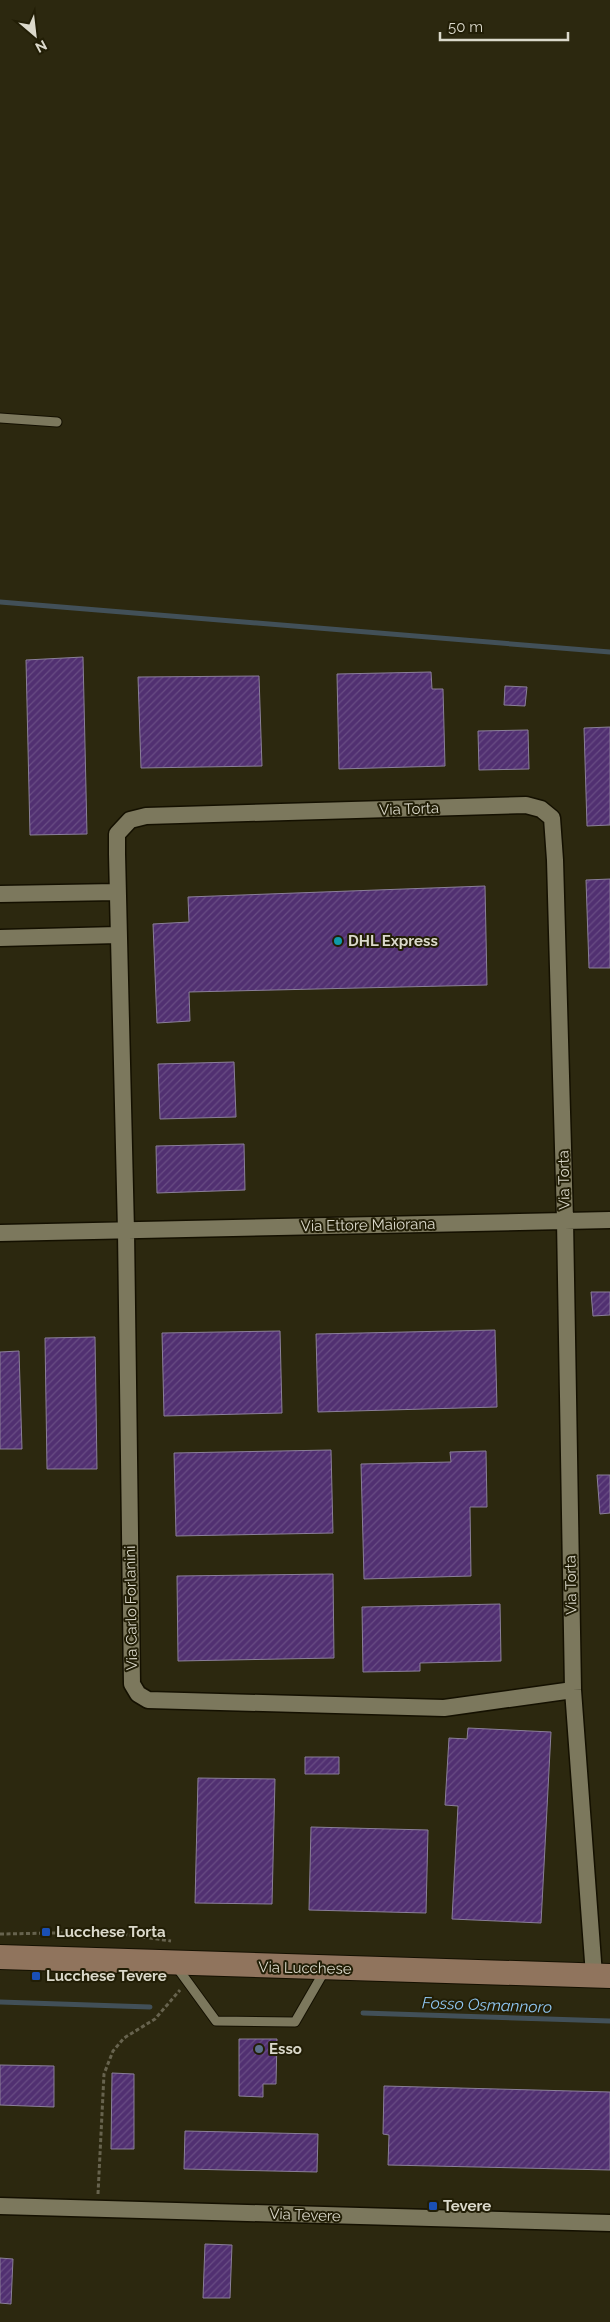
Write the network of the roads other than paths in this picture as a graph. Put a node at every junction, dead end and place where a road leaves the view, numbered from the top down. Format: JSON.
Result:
{"nodes":[{"id":1,"x":0,"y":418,"type":"edge"},
{"id":2,"x":57,"y":422,"type":"dead end"},
{"id":3,"x":118,"y":892,"type":"junction"},
{"id":4,"x":0,"y":894,"type":"edge"},
{"id":5,"x":118,"y":935,"type":"junction"},
{"id":6,"x":0,"y":938,"type":"edge"},
{"id":7,"x":565,"y":1220,"type":"junction"},
{"id":8,"x":610,"y":1220,"type":"edge"},
{"id":9,"x":126,"y":1231,"type":"junction"},
{"id":10,"x":0,"y":1234,"type":"edge"},
{"id":11,"x":573,"y":1690,"type":"junction"},
{"id":12,"x":0,"y":1958,"type":"edge"},
{"id":13,"x":326,"y":1968,"type":"junction"},
{"id":14,"x":181,"y":1972,"type":"junction"},
{"id":15,"x":602,"y":1975,"type":"edge"},
{"id":16,"x":0,"y":2206,"type":"edge"},
{"id":17,"x":610,"y":2223,"type":"edge"}],
"edges":[{"from":1,"to":2,"type":"lane"},
{"from":3,"to":4,"type":"street"},
{"from":3,"to":5,"type":"street"},
{"from":3,"to":7,"type":"street","name":"Via Torta"},
{"from":5,"to":6,"type":"street"},
{"from":5,"to":9,"type":"street"},
{"from":7,"to":8,"type":"street","name":"Via Ettore Maiorana"},
{"from":7,"to":9,"type":"street","name":"Via Ettore Maiorana"},
{"from":7,"to":11,"type":"street","name":"Via Torta"},
{"from":9,"to":10,"type":"street","name":"Via Ettore Maiorana"},
{"from":9,"to":11,"type":"street","name":"Via Carlo Forlanini"},
{"from":11,"to":15,"type":"street","name":"Via Torta"},
{"from":12,"to":14,"type":"main road","name":"Via Lucchese"},
{"from":13,"to":14,"type":"main road","name":"Via Lucchese"},
{"from":13,"to":14,"type":"lane"},
{"from":13,"to":15,"type":"main road","name":"Via Lucchese"},
{"from":16,"to":17,"type":"street","name":"Via Tevere"}]}
